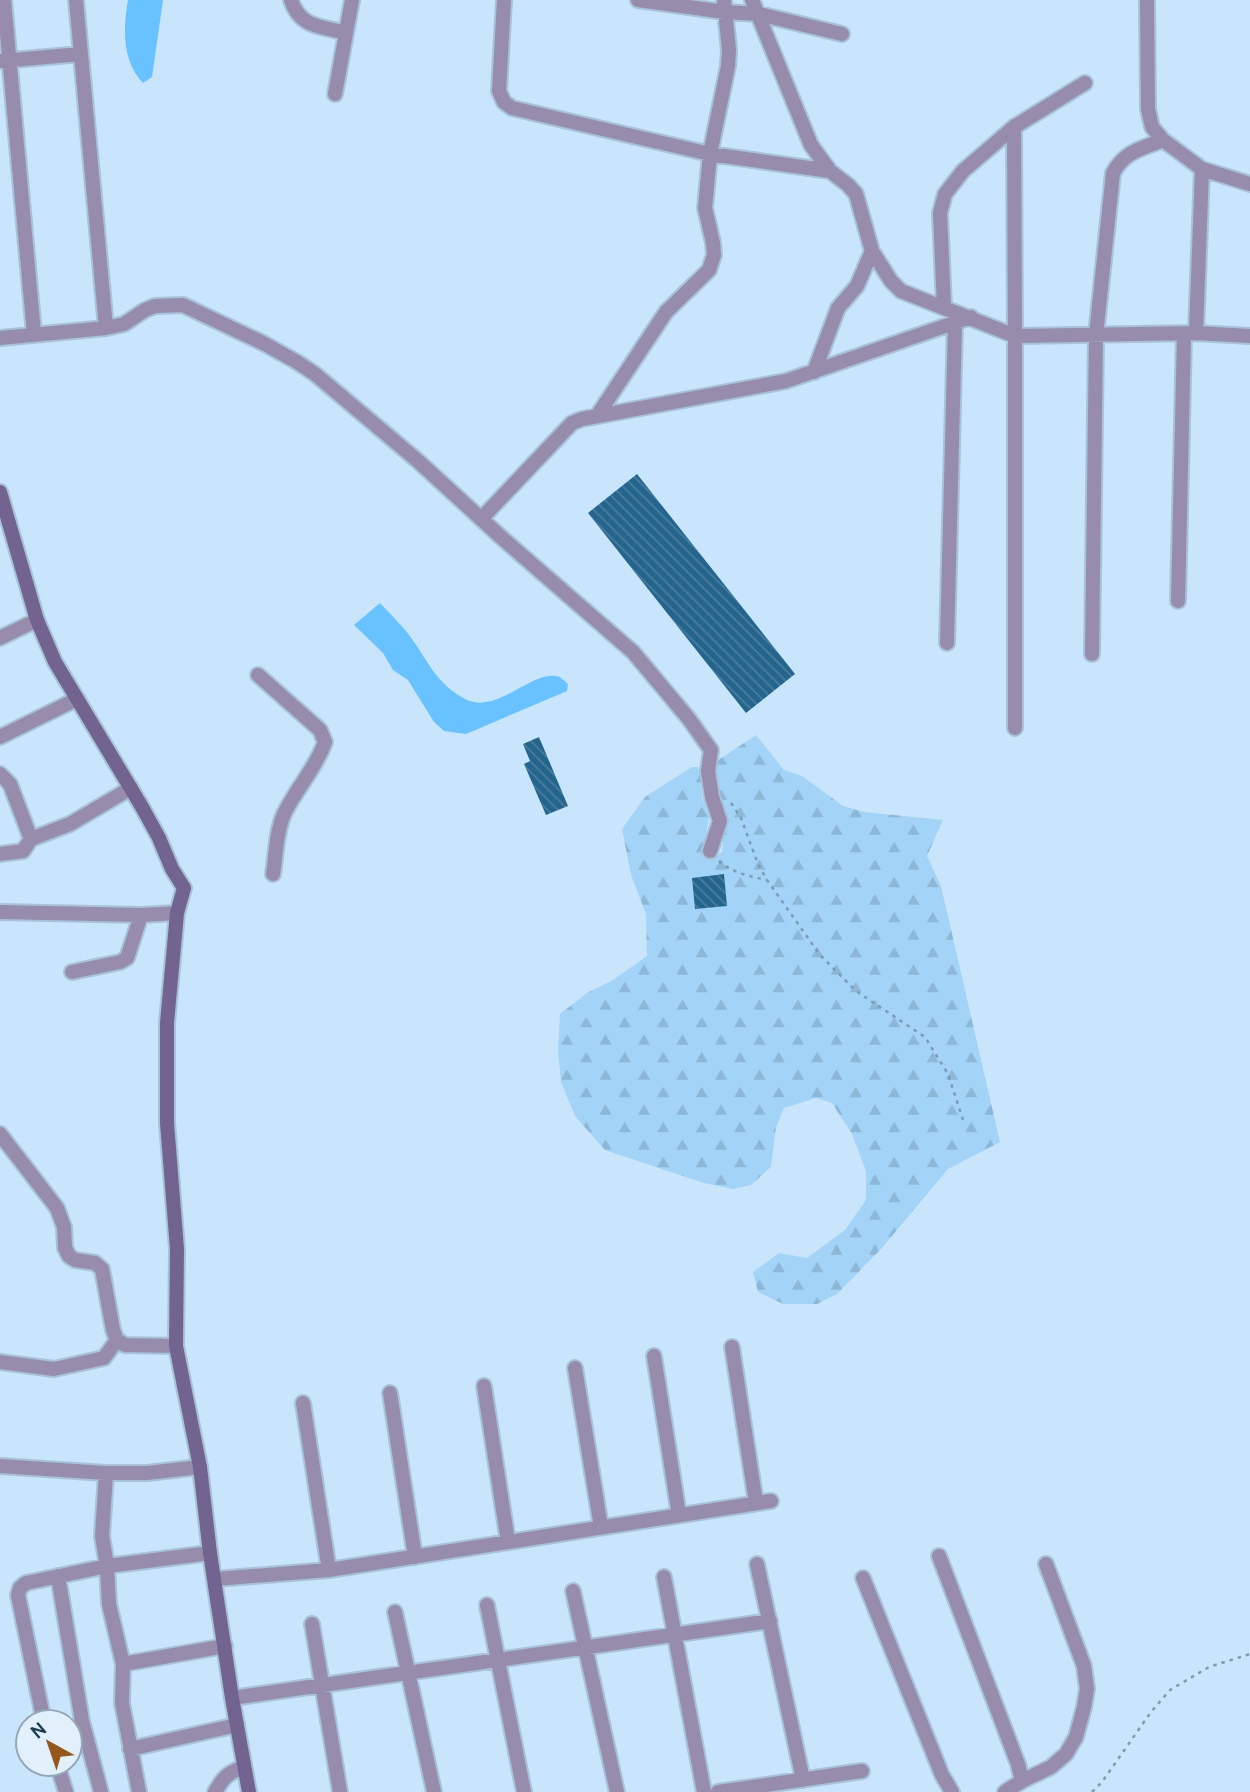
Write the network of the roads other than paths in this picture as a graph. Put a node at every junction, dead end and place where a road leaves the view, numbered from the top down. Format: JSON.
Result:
{"nodes":[{"id":1,"x":4,"y":0,"type":"edge"},
{"id":2,"x":76,"y":0,"type":"edge"},
{"id":3,"x":291,"y":0,"type":"edge"},
{"id":4,"x":352,"y":0,"type":"edge"},
{"id":5,"x":504,"y":0,"type":"edge"},
{"id":6,"x":638,"y":0,"type":"edge"},
{"id":7,"x":752,"y":0,"type":"edge"},
{"id":8,"x":1147,"y":0,"type":"edge"},
{"id":9,"x":724,"y":6,"type":"edge"},
{"id":10,"x":759,"y":14,"type":"junction"},
{"id":11,"x":346,"y":33,"type":"junction"},
{"id":12,"x":842,"y":34,"type":"dead end"},
{"id":13,"x":81,"y":54,"type":"junction"},
{"id":14,"x":5,"y":61,"type":"edge"},
{"id":15,"x":1085,"y":83,"type":"dead end"},
{"id":16,"x":335,"y":94,"type":"dead end"},
{"id":17,"x":1014,"y":127,"type":"junction"},
{"id":18,"x":1163,"y":140,"type":"junction"},
{"id":19,"x":710,"y":154,"type":"junction"},
{"id":20,"x":1202,"y":169,"type":"junction"},
{"id":21,"x":830,"y":171,"type":"junction"},
{"id":22,"x":1250,"y":184,"type":"edge"},
{"id":23,"x":872,"y":251,"type":"junction"},
{"id":24,"x":944,"y":307,"type":"junction"},
{"id":25,"x":971,"y":317,"type":"junction"},
{"id":26,"x":955,"y":323,"type":"junction"},
{"id":27,"x":106,"y":328,"type":"junction"},
{"id":28,"x":34,"y":334,"type":"junction"},
{"id":29,"x":1190,"y":334,"type":"junction"},
{"id":30,"x":1015,"y":335,"type":"junction"},
{"id":31,"x":1096,"y":335,"type":"junction"},
{"id":32,"x":1250,"y":336,"type":"edge"},
{"id":33,"x":0,"y":338,"type":"edge"},
{"id":34,"x":814,"y":372,"type":"junction"},
{"id":35,"x":597,"y":416,"type":"junction"},
{"id":36,"x":0,"y":492,"type":"edge"},
{"id":37,"x":481,"y":519,"type":"junction"},
{"id":38,"x":1178,"y":601,"type":"dead end"},
{"id":39,"x":37,"y":620,"type":"junction"},
{"id":40,"x":0,"y":638,"type":"edge"},
{"id":41,"x":947,"y":643,"type":"dead end"},
{"id":42,"x":1092,"y":654,"type":"dead end"},
{"id":43,"x":258,"y":675,"type":"dead end"},
{"id":44,"x":77,"y":699,"type":"junction"},
{"id":45,"x":1015,"y":728,"type":"dead end"},
{"id":46,"x":0,"y":737,"type":"edge"},
{"id":47,"x":0,"y":774,"type":"edge"},
{"id":48,"x":131,"y":788,"type":"junction"},
{"id":49,"x":31,"y":839,"type":"junction"},
{"id":50,"x":710,"y":851,"type":"road end"},
{"id":51,"x":0,"y":854,"type":"edge"},
{"id":52,"x":273,"y":874,"type":"dead end"},
{"id":53,"x":0,"y":912,"type":"edge"},
{"id":54,"x":177,"y":913,"type":"junction"},
{"id":55,"x":141,"y":915,"type":"junction"},
{"id":56,"x":72,"y":972,"type":"dead end"},
{"id":57,"x":0,"y":1134,"type":"edge"},
{"id":58,"x":117,"y":1339,"type":"junction"},
{"id":59,"x":176,"y":1346,"type":"junction"},
{"id":60,"x":732,"y":1348,"type":"dead end"},
{"id":61,"x":654,"y":1356,"type":"dead end"},
{"id":62,"x":0,"y":1362,"type":"edge"},
{"id":63,"x":575,"y":1368,"type":"dead end"},
{"id":64,"x":484,"y":1386,"type":"dead end"},
{"id":65,"x":390,"y":1392,"type":"dead end"},
{"id":66,"x":303,"y":1403,"type":"dead end"},
{"id":67,"x":0,"y":1466,"type":"edge"},
{"id":68,"x":200,"y":1466,"type":"junction"},
{"id":69,"x":106,"y":1473,"type":"junction"},
{"id":70,"x":679,"y":1515,"type":"junction"},
{"id":71,"x":601,"y":1527,"type":"junction"},
{"id":72,"x":508,"y":1542,"type":"junction"},
{"id":73,"x":210,"y":1553,"type":"junction"},
{"id":74,"x":415,"y":1556,"type":"junction"},
{"id":75,"x":939,"y":1556,"type":"dead end"},
{"id":76,"x":757,"y":1563,"type":"dead end"},
{"id":77,"x":1046,"y":1564,"type":"dead end"},
{"id":78,"x":107,"y":1566,"type":"junction"},
{"id":79,"x":329,"y":1570,"type":"junction"},
{"id":80,"x":58,"y":1576,"type":"junction"},
{"id":81,"x":664,"y":1577,"type":"dead end"},
{"id":82,"x":863,"y":1578,"type":"dead end"},
{"id":83,"x":215,"y":1579,"type":"junction"},
{"id":84,"x":573,"y":1591,"type":"dead end"},
{"id":85,"x":487,"y":1605,"type":"dead end"},
{"id":86,"x":395,"y":1612,"type":"dead end"},
{"id":87,"x":770,"y":1621,"type":"junction"},
{"id":88,"x":312,"y":1623,"type":"dead end"},
{"id":89,"x":675,"y":1635,"type":"junction"},
{"id":90,"x":225,"y":1646,"type":"junction"},
{"id":91,"x":585,"y":1648,"type":"junction"},
{"id":92,"x":498,"y":1661,"type":"junction"},
{"id":93,"x":122,"y":1664,"type":"junction"},
{"id":94,"x":408,"y":1674,"type":"junction"},
{"id":95,"x":322,"y":1686,"type":"junction"},
{"id":96,"x":232,"y":1698,"type":"junction"},
{"id":97,"x":41,"y":1708,"type":"edge"},
{"id":98,"x":237,"y":1725,"type":"junction"},
{"id":99,"x":130,"y":1749,"type":"junction"},
{"id":100,"x":244,"y":1767,"type":"junction"},
{"id":101,"x":862,"y":1770,"type":"dead end"},
{"id":102,"x":803,"y":1780,"type":"junction"},
{"id":103,"x":1022,"y":1781,"type":"junction"},
{"id":104,"x":101,"y":1792,"type":"edge"},
{"id":105,"x":139,"y":1792,"type":"edge"},
{"id":106,"x":215,"y":1792,"type":"edge"},
{"id":107,"x":249,"y":1792,"type":"edge"},
{"id":108,"x":340,"y":1792,"type":"edge"},
{"id":109,"x":434,"y":1792,"type":"edge"},
{"id":110,"x":524,"y":1792,"type":"edge"},
{"id":111,"x":617,"y":1792,"type":"edge"},
{"id":112,"x":704,"y":1792,"type":"edge"},
{"id":113,"x":718,"y":1792,"type":"edge"},
{"id":114,"x":952,"y":1792,"type":"edge"},
{"id":115,"x":1005,"y":1792,"type":"edge"}],
"edges":[{"from":1,"to":14,"type":"street"},
{"from":2,"to":13,"type":"street"},
{"from":3,"to":11,"type":"street"},
{"from":4,"to":11,"type":"street"},
{"from":5,"to":19,"type":"street"},
{"from":6,"to":9,"type":"street"},
{"from":7,"to":10,"type":"street"},
{"from":8,"to":18,"type":"street"},
{"from":9,"to":10,"type":"street"},
{"from":9,"to":19,"type":"street"},
{"from":10,"to":12,"type":"street"},
{"from":10,"to":21,"type":"street"},
{"from":11,"to":16,"type":"street"},
{"from":13,"to":14,"type":"street"},
{"from":13,"to":27,"type":"street"},
{"from":14,"to":28,"type":"street"},
{"from":15,"to":17,"type":"street"},
{"from":17,"to":24,"type":"street"},
{"from":17,"to":30,"type":"street"},
{"from":18,"to":20,"type":"street"},
{"from":18,"to":31,"type":"street"},
{"from":19,"to":21,"type":"street"},
{"from":19,"to":35,"type":"street"},
{"from":20,"to":22,"type":"street"},
{"from":20,"to":29,"type":"street"},
{"from":21,"to":23,"type":"street"},
{"from":23,"to":24,"type":"street"},
{"from":23,"to":34,"type":"street"},
{"from":24,"to":25,"type":"street"},
{"from":25,"to":26,"type":"street"},
{"from":25,"to":30,"type":"street"},
{"from":26,"to":34,"type":"street"},
{"from":26,"to":41,"type":"street"},
{"from":27,"to":28,"type":"street"},
{"from":27,"to":37,"type":"street"},
{"from":28,"to":33,"type":"street"},
{"from":29,"to":31,"type":"street"},
{"from":29,"to":32,"type":"street"},
{"from":29,"to":38,"type":"street"},
{"from":30,"to":31,"type":"street"},
{"from":30,"to":45,"type":"street"},
{"from":31,"to":42,"type":"street"},
{"from":34,"to":35,"type":"street"},
{"from":35,"to":37,"type":"street"},
{"from":36,"to":39,"type":"street"},
{"from":37,"to":50,"type":"street"},
{"from":39,"to":40,"type":"street"},
{"from":39,"to":44,"type":"street"},
{"from":43,"to":52,"type":"street"},
{"from":44,"to":46,"type":"street"},
{"from":44,"to":48,"type":"street"},
{"from":47,"to":49,"type":"street"},
{"from":48,"to":49,"type":"street"},
{"from":48,"to":54,"type":"street"},
{"from":49,"to":51,"type":"street"},
{"from":53,"to":55,"type":"street"},
{"from":54,"to":55,"type":"street"},
{"from":54,"to":59,"type":"street"},
{"from":55,"to":56,"type":"street"},
{"from":57,"to":58,"type":"street"},
{"from":58,"to":59,"type":"street"},
{"from":58,"to":62,"type":"street"},
{"from":59,"to":68,"type":"street"},
{"from":60,"to":70,"type":"street"},
{"from":61,"to":70,"type":"street"},
{"from":63,"to":71,"type":"street"},
{"from":64,"to":72,"type":"street"},
{"from":65,"to":74,"type":"street"},
{"from":66,"to":79,"type":"street"},
{"from":67,"to":69,"type":"street"},
{"from":68,"to":69,"type":"street"},
{"from":68,"to":73,"type":"street"},
{"from":69,"to":78,"type":"street"},
{"from":70,"to":71,"type":"street"},
{"from":71,"to":72,"type":"street"},
{"from":72,"to":74,"type":"street"},
{"from":73,"to":78,"type":"street"},
{"from":73,"to":83,"type":"street"},
{"from":74,"to":79,"type":"street"},
{"from":75,"to":103,"type":"street"},
{"from":76,"to":87,"type":"street"},
{"from":77,"to":103,"type":"street"},
{"from":78,"to":80,"type":"street"},
{"from":78,"to":93,"type":"street"},
{"from":79,"to":83,"type":"street"},
{"from":80,"to":97,"type":"street"},
{"from":80,"to":104,"type":"street"},
{"from":81,"to":89,"type":"street"},
{"from":82,"to":114,"type":"street"},
{"from":83,"to":90,"type":"street"},
{"from":84,"to":91,"type":"street"},
{"from":85,"to":92,"type":"street"},
{"from":86,"to":94,"type":"street"},
{"from":87,"to":89,"type":"street"},
{"from":87,"to":102,"type":"street"},
{"from":88,"to":95,"type":"street"},
{"from":89,"to":91,"type":"street"},
{"from":89,"to":112,"type":"street"},
{"from":90,"to":93,"type":"street"},
{"from":90,"to":96,"type":"street"},
{"from":91,"to":92,"type":"street"},
{"from":91,"to":111,"type":"street"},
{"from":92,"to":94,"type":"street"},
{"from":92,"to":110,"type":"street"},
{"from":93,"to":99,"type":"street"},
{"from":94,"to":95,"type":"street"},
{"from":94,"to":109,"type":"street"},
{"from":95,"to":96,"type":"street"},
{"from":95,"to":108,"type":"street"},
{"from":96,"to":98,"type":"street"},
{"from":98,"to":99,"type":"street"},
{"from":98,"to":100,"type":"street"},
{"from":99,"to":105,"type":"street"},
{"from":100,"to":106,"type":"street"},
{"from":100,"to":107,"type":"street"},
{"from":101,"to":102,"type":"street"},
{"from":102,"to":113,"type":"street"},
{"from":103,"to":115,"type":"street"}]}
